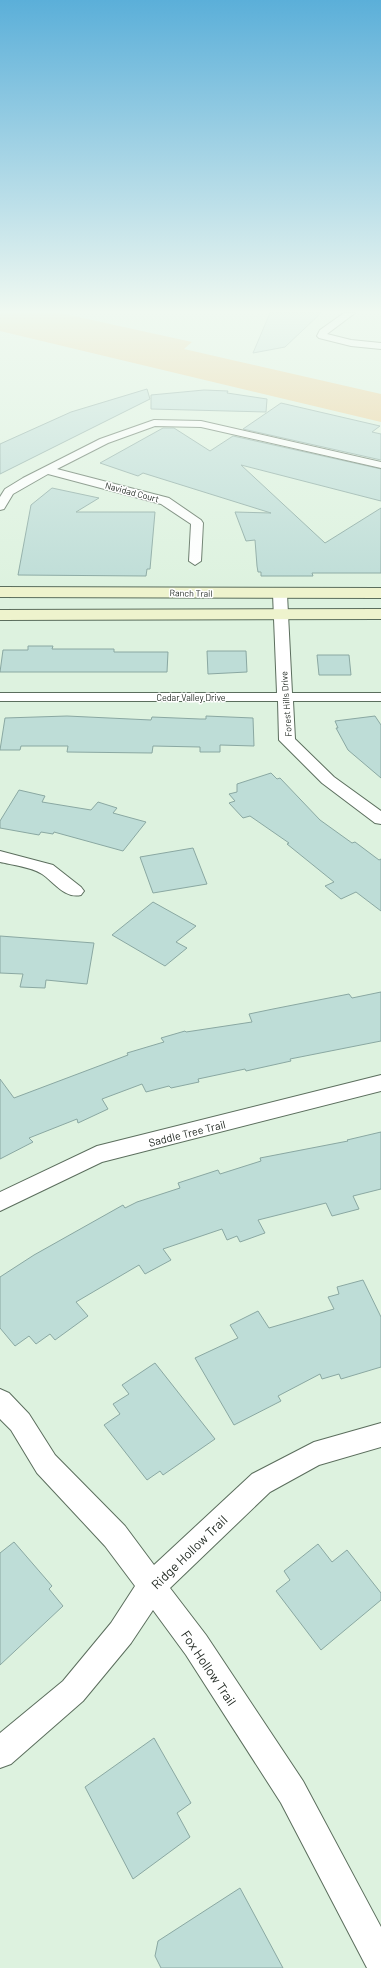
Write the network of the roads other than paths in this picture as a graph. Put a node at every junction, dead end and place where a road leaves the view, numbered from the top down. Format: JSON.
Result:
{"nodes":[{"id":1,"x":381,"y":465,"type":"edge"},
{"id":2,"x":46,"y":470,"type":"junction"},
{"id":3,"x":0,"y":506,"type":"edge"},
{"id":4,"x":195,"y":561,"type":"dead end"},
{"id":5,"x":0,"y":592,"type":"edge"},
{"id":6,"x":381,"y":593,"type":"edge"},
{"id":7,"x":280,"y":594,"type":"junction"},
{"id":8,"x":281,"y":614,"type":"junction"},
{"id":9,"x":381,"y":614,"type":"edge"},
{"id":10,"x":0,"y":616,"type":"edge"},
{"id":11,"x":0,"y":697,"type":"edge"},
{"id":12,"x":284,"y":697,"type":"junction"},
{"id":13,"x":381,"y":697,"type":"edge"},
{"id":14,"x":381,"y":819,"type":"edge"},
{"id":15,"x":0,"y":856,"type":"edge"},
{"id":16,"x":75,"y":891,"type":"dead end"},
{"id":17,"x":381,"y":1083,"type":"edge"},
{"id":18,"x":0,"y":1202,"type":"edge"},
{"id":19,"x":0,"y":1402,"type":"edge"},
{"id":20,"x":381,"y":1435,"type":"edge"},
{"id":21,"x":151,"y":1587,"type":"junction"},
{"id":22,"x":0,"y":1753,"type":"edge"},
{"id":23,"x":381,"y":1960,"type":"edge"}],
"edges":[{"from":1,"to":2,"type":"street"},
{"from":2,"to":3,"type":"street"},
{"from":2,"to":4,"type":"street","name":"Navidad Court"},
{"from":5,"to":7,"type":"main road","name":"Ranch Trail"},
{"from":6,"to":7,"type":"main road","name":"Ranch Trail"},
{"from":7,"to":8,"type":"street","name":"Forest Hills Drive"},
{"from":8,"to":9,"type":"main road","name":"Ranch Trail"},
{"from":8,"to":10,"type":"main road","name":"Ranch Trail"},
{"from":8,"to":12,"type":"street","name":"Forest Hills Drive"},
{"from":11,"to":12,"type":"street","name":"Cedar Valley Drive"},
{"from":12,"to":13,"type":"street","name":"Cedar Valley Drive"},
{"from":12,"to":14,"type":"street","name":"Forest Hills Drive"},
{"from":15,"to":16,"type":"street"},
{"from":17,"to":18,"type":"street","name":"Saddle Tree Trail"},
{"from":19,"to":21,"type":"street","name":"Fox Hollow Trail"},
{"from":20,"to":21,"type":"street","name":"Ridge Hollow Trail"},
{"from":21,"to":22,"type":"street","name":"Ridge Hollow Trail"},
{"from":21,"to":23,"type":"street","name":"Fox Hollow Trail"}]}
